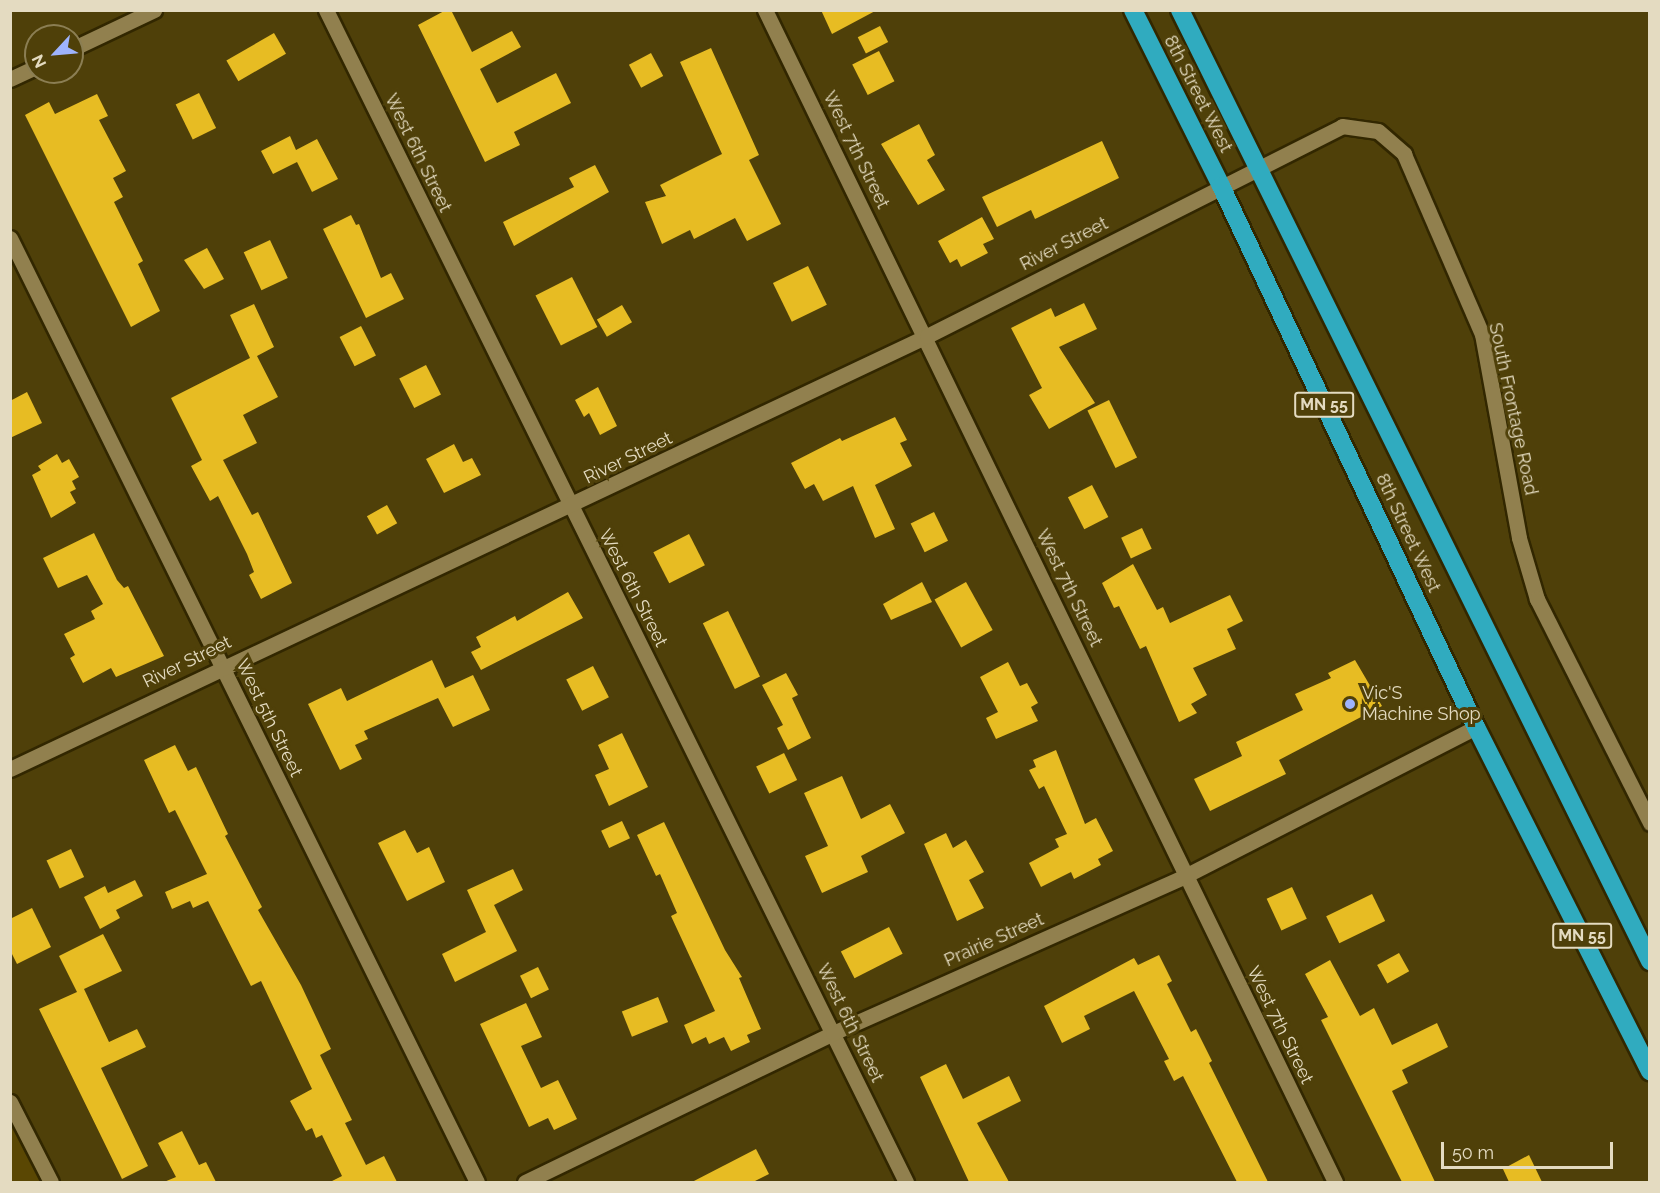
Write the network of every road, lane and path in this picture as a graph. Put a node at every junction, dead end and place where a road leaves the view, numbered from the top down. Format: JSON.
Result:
{"nodes":[{"id":1,"x":154,"y":10,"type":"edge"},
{"id":2,"x":326,"y":10,"type":"edge"},
{"id":3,"x":765,"y":10,"type":"edge"},
{"id":4,"x":1133,"y":10,"type":"edge"},
{"id":5,"x":1179,"y":10,"type":"edge"},
{"id":6,"x":84,"y":44,"type":"edge"},
{"id":7,"x":24,"y":73,"type":"edge"},
{"id":8,"x":10,"y":79,"type":"edge"},
{"id":9,"x":1256,"y":168,"type":"junction"},
{"id":10,"x":1221,"y":186,"type":"junction"},
{"id":11,"x":10,"y":238,"type":"edge"},
{"id":12,"x":927,"y":336,"type":"junction"},
{"id":13,"x":570,"y":508,"type":"junction"},
{"id":14,"x":221,"y":667,"type":"junction"},
{"id":15,"x":1476,"y":727,"type":"junction"},
{"id":16,"x":10,"y":769,"type":"edge"},
{"id":17,"x":1650,"y":823,"type":"edge"},
{"id":18,"x":1185,"y":876,"type":"junction"},
{"id":19,"x":1650,"y":961,"type":"edge"},
{"id":20,"x":833,"y":1033,"type":"junction"},
{"id":21,"x":1650,"y":1071,"type":"edge"},
{"id":22,"x":10,"y":1102,"type":"edge"},
{"id":23,"x":51,"y":1182,"type":"edge"},
{"id":24,"x":477,"y":1182,"type":"edge"},
{"id":25,"x":525,"y":1182,"type":"edge"},
{"id":26,"x":906,"y":1182,"type":"edge"},
{"id":27,"x":1335,"y":1182,"type":"edge"}],
"edges":[{"from":1,"to":6,"type":"street"},
{"from":2,"to":13,"type":"street","name":"West 6th Street"},
{"from":3,"to":12,"type":"street","name":"West 7th Street"},
{"from":4,"to":10,"type":"highway","name":"8th Street West","number":"MN 55"},
{"from":5,"to":9,"type":"highway","name":"8th Street West","number":"MN 55"},
{"from":7,"to":8,"type":"street"},
{"from":9,"to":10,"type":"street","name":"River Street"},
{"from":9,"to":17,"type":"street","name":"South Frontage Road"},
{"from":9,"to":19,"type":"highway","name":"8th Street West","number":"MN 55"},
{"from":10,"to":12,"type":"street","name":"River Street"},
{"from":10,"to":15,"type":"highway","name":"8th Street West","number":"MN 55"},
{"from":11,"to":14,"type":"street","name":"West 5th Street"},
{"from":12,"to":13,"type":"street","name":"River Street"},
{"from":12,"to":18,"type":"street","name":"West 7th Street"},
{"from":13,"to":14,"type":"street","name":"River Street"},
{"from":13,"to":20,"type":"street","name":"West 6th Street"},
{"from":14,"to":16,"type":"street","name":"River Street"},
{"from":14,"to":24,"type":"street","name":"West 5th Street"},
{"from":15,"to":18,"type":"street","name":"Prairie Street"},
{"from":15,"to":21,"type":"highway","name":"8th Street West","number":"MN 55"},
{"from":18,"to":20,"type":"street","name":"Prairie Street"},
{"from":18,"to":27,"type":"street","name":"West 7th Street"},
{"from":20,"to":25,"type":"street","name":"Prairie Street"},
{"from":20,"to":26,"type":"street","name":"West 6th Street"},
{"from":22,"to":23,"type":"street"}]}
